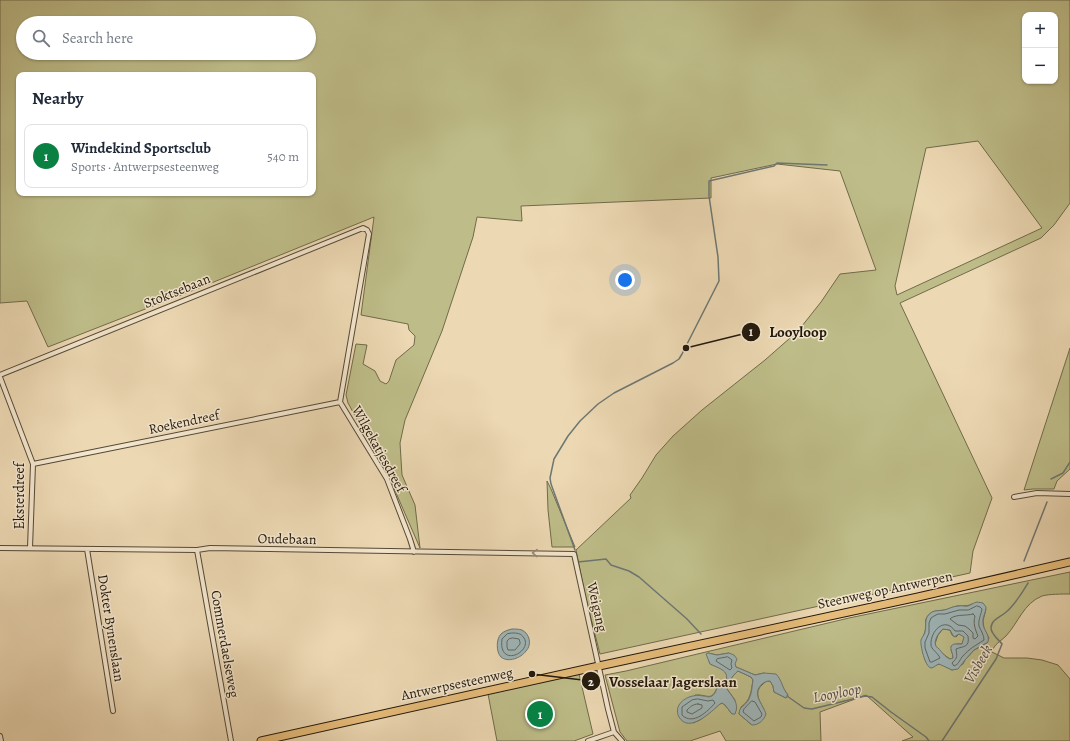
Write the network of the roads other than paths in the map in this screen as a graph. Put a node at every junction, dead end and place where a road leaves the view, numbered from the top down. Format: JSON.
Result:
{"nodes":[{"id":1,"x":0,"y":376,"type":"edge"},
{"id":2,"x":340,"y":402,"type":"junction"},
{"id":3,"x":33,"y":464,"type":"junction"},
{"id":4,"x":1070,"y":494,"type":"edge"},
{"id":5,"x":1014,"y":497,"type":"dead end"},
{"id":6,"x":0,"y":548,"type":"edge"},
{"id":7,"x":30,"y":548,"type":"junction"},
{"id":8,"x":87,"y":549,"type":"junction"},
{"id":9,"x":197,"y":550,"type":"junction"},
{"id":10,"x":414,"y":552,"type":"junction"},
{"id":11,"x":574,"y":554,"type":"joint"},
{"id":12,"x":1070,"y":562,"type":"edge"},
{"id":13,"x":706,"y":643,"type":"joint"},
{"id":14,"x":599,"y":666,"type":"junction"},
{"id":15,"x":113,"y":711,"type":"dead end"},
{"id":16,"x":614,"y":732,"type":"junction"},
{"id":17,"x":0,"y":736,"type":"edge"},
{"id":18,"x":1,"y":741,"type":"edge"},
{"id":19,"x":231,"y":741,"type":"edge"},
{"id":20,"x":260,"y":741,"type":"edge"},
{"id":21,"x":588,"y":741,"type":"edge"},
{"id":22,"x":622,"y":741,"type":"edge"}],
"edges":[{"from":1,"to":2,"type":"street","name":"Stoktsebaan"},
{"from":1,"to":3,"type":"street","name":"Eksterdreef"},
{"from":2,"to":3,"type":"street","name":"Roekendreef"},
{"from":2,"to":10,"type":"street","name":"Wilgekatjesdreef"},
{"from":3,"to":7,"type":"street","name":"Eksterdreef"},
{"from":4,"to":5,"type":"street"},
{"from":6,"to":7,"type":"street","name":"Oudebaan"},
{"from":7,"to":8,"type":"street","name":"Oudebaan"},
{"from":8,"to":9,"type":"street","name":"Oudebaan"},
{"from":8,"to":15,"type":"street","name":"Dokter Bynenslaan"},
{"from":9,"to":10,"type":"street","name":"Oudebaan"},
{"from":9,"to":19,"type":"street","name":"Commerdaelseweg"},
{"from":11,"to":10,"type":"street","name":"Oudebaan","one_way":true},
{"from":11,"to":14,"type":"street","name":"Weigang"},
{"from":12,"to":13,"type":"main road","name":"Steenweg op Antwerpen"},
{"from":13,"to":14,"type":"main road","name":"Antwerpsesteenweg"},
{"from":14,"to":16,"type":"street","name":"Weigang"},
{"from":14,"to":20,"type":"main road","name":"Antwerpsesteenweg"},
{"from":16,"to":21,"type":"street"},
{"from":16,"to":22,"type":"street"},
{"from":17,"to":18,"type":"street"}]}
